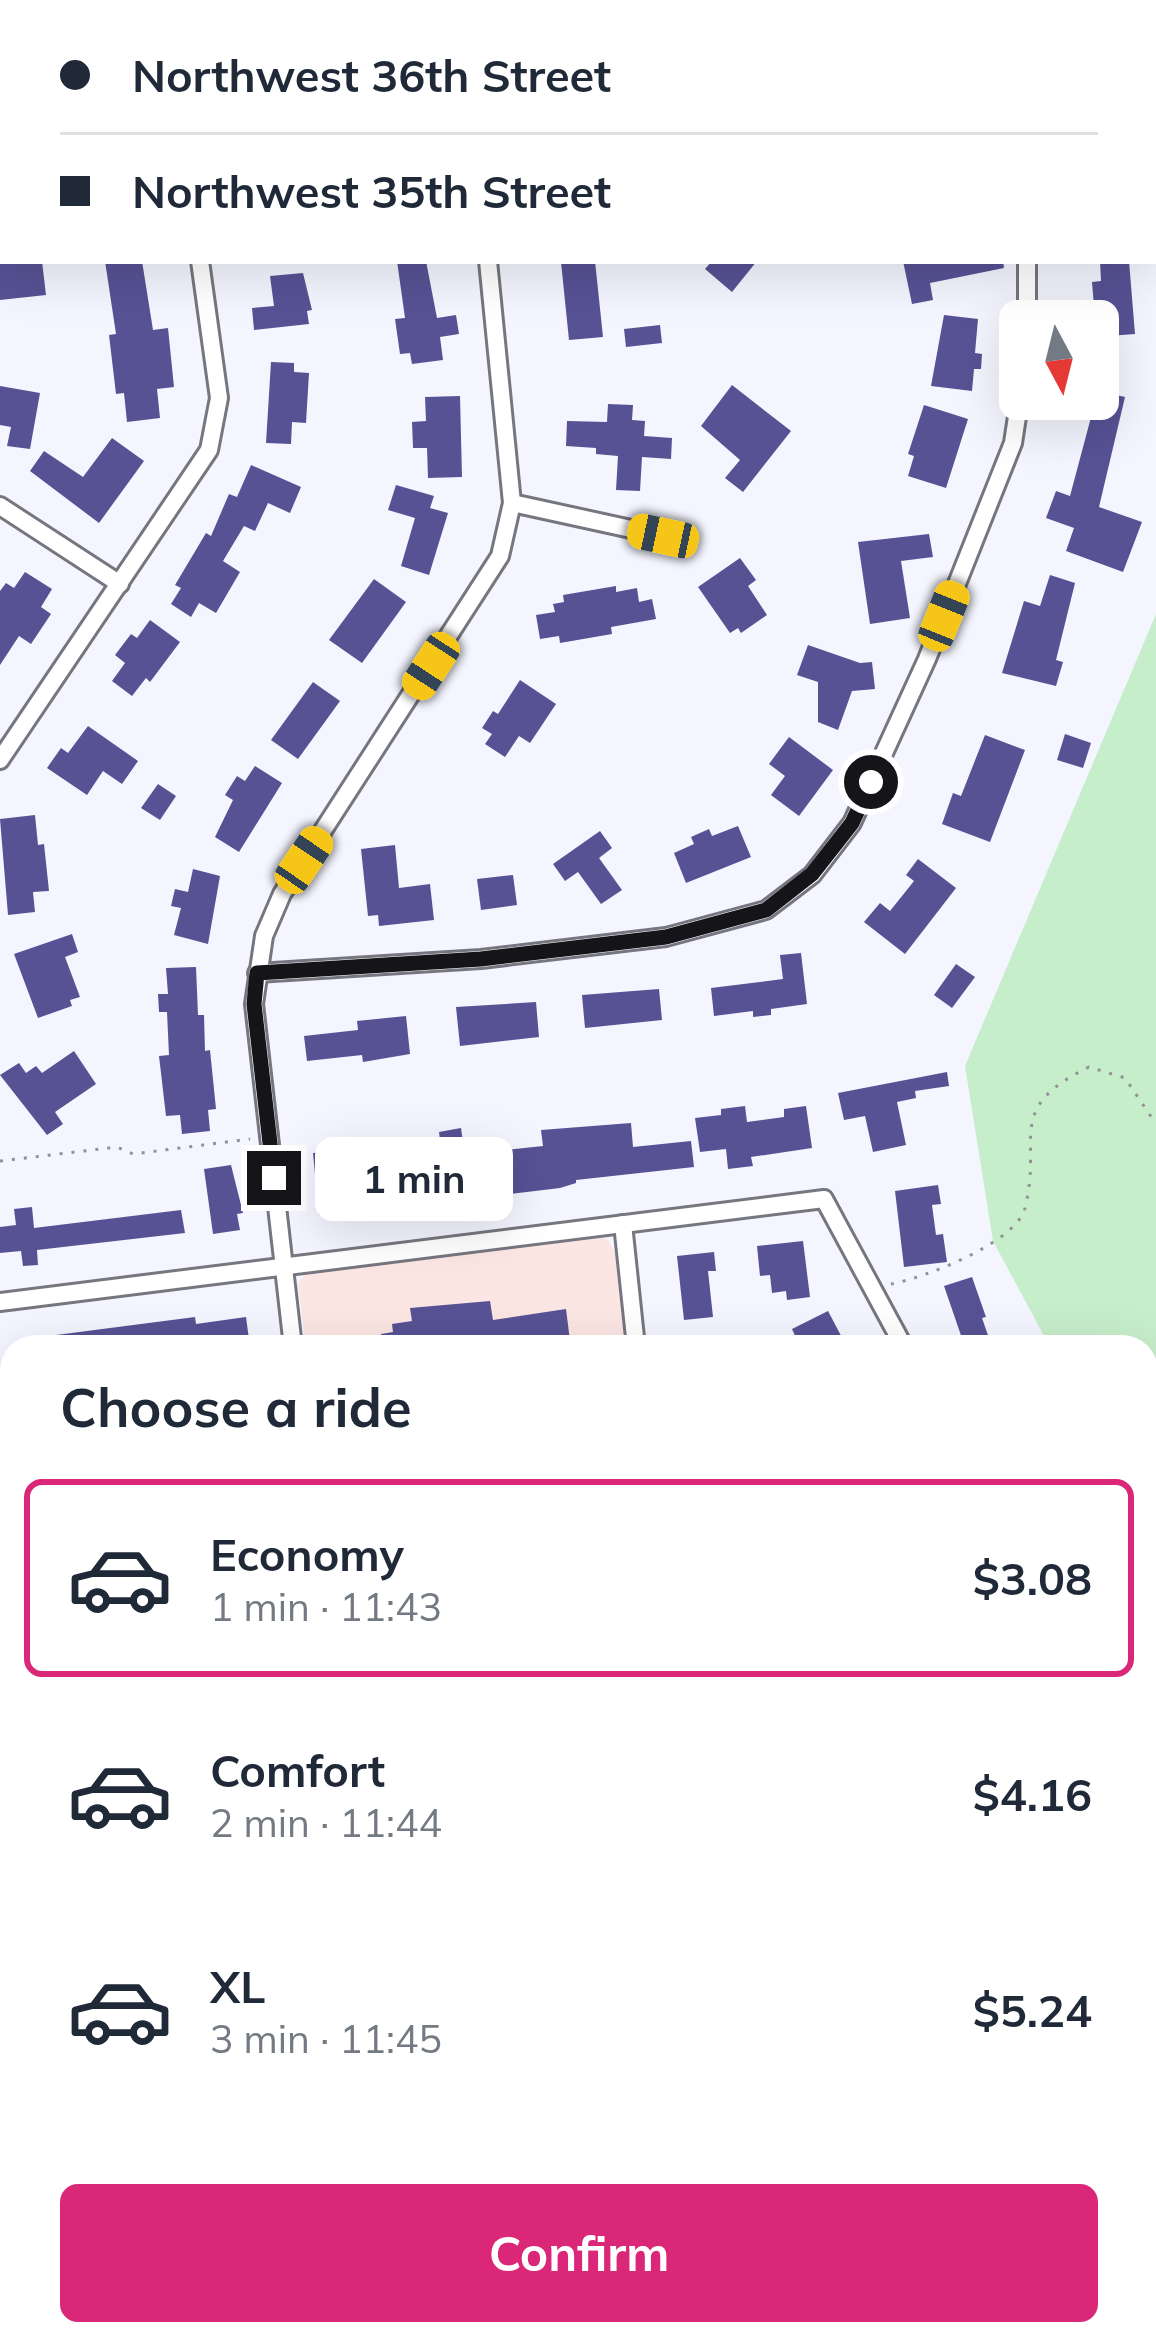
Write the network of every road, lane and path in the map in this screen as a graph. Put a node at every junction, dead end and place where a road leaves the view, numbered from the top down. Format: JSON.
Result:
{"nodes":[{"id":1,"x":200,"y":264,"type":"edge"},
{"id":2,"x":488,"y":264,"type":"edge"},
{"id":3,"x":1027,"y":264,"type":"edge"},
{"id":4,"x":1028,"y":300,"type":"edge"},
{"id":5,"x":1016,"y":420,"type":"edge"},
{"id":6,"x":512,"y":503,"type":"junction"},
{"id":7,"x":0,"y":506,"type":"edge"},
{"id":8,"x":663,"y":536,"type":"dead end"},
{"id":9,"x":120,"y":584,"type":"junction"},
{"id":10,"x":0,"y":760,"type":"edge"},
{"id":11,"x":257,"y":973,"type":"junction"},
{"id":12,"x":1156,"y":1124,"type":"edge"},
{"id":13,"x":269,"y":1133,"type":"junction"},
{"id":14,"x":0,"y":1161,"type":"edge"},
{"id":15,"x":622,"y":1224,"type":"junction"},
{"id":16,"x":286,"y":1268,"type":"junction"},
{"id":17,"x":872,"y":1287,"type":"junction"},
{"id":18,"x":0,"y":1302,"type":"edge"},
{"id":19,"x":292,"y":1335,"type":"edge"},
{"id":20,"x":635,"y":1335,"type":"edge"},
{"id":21,"x":898,"y":1335,"type":"edge"}],
"edges":[{"from":1,"to":9,"type":"street"},
{"from":2,"to":6,"type":"street"},
{"from":3,"to":4,"type":"street"},
{"from":5,"to":11,"type":"street"},
{"from":6,"to":8,"type":"street"},
{"from":6,"to":11,"type":"street"},
{"from":7,"to":9,"type":"street"},
{"from":9,"to":10,"type":"street"},
{"from":11,"to":13,"type":"street"},
{"from":12,"to":17,"type":"path"},
{"from":13,"to":14,"type":"path"},
{"from":13,"to":16,"type":"street"},
{"from":15,"to":16,"type":"street"},
{"from":15,"to":17,"type":"street"},
{"from":15,"to":20,"type":"street"},
{"from":16,"to":18,"type":"street"},
{"from":16,"to":19,"type":"street"},
{"from":17,"to":21,"type":"street"}]}
